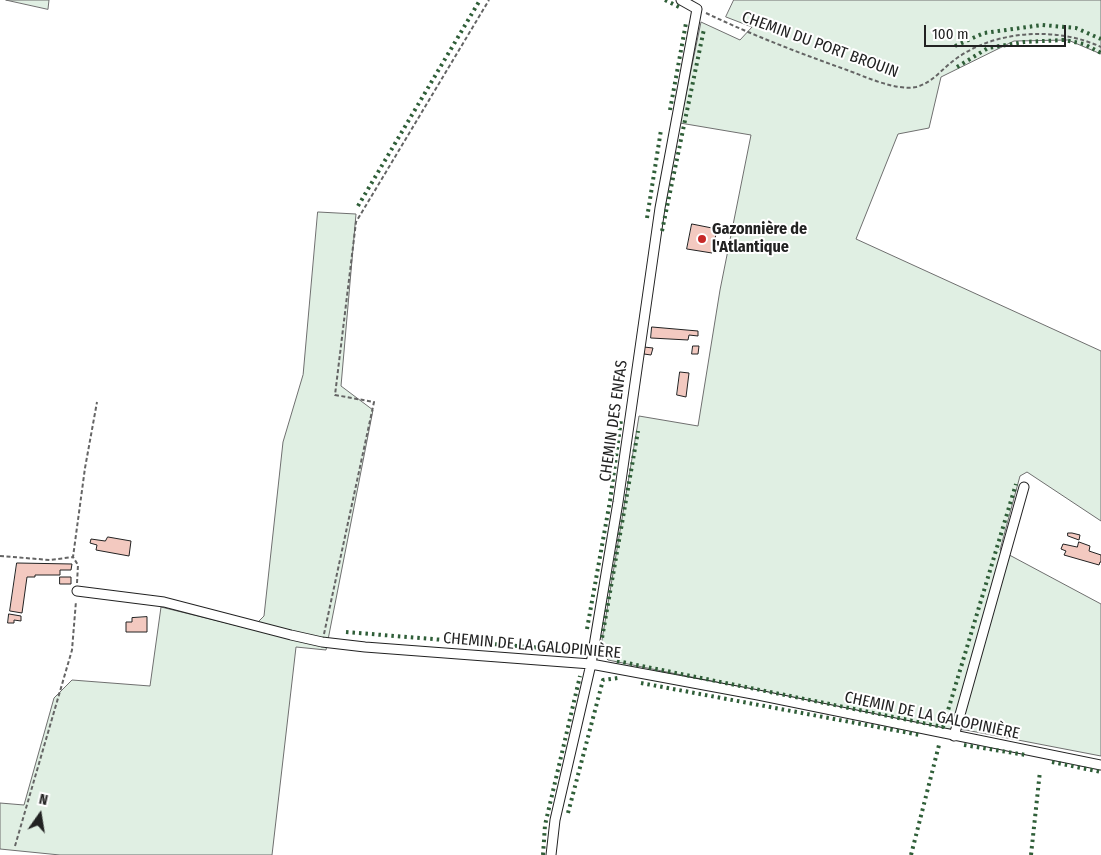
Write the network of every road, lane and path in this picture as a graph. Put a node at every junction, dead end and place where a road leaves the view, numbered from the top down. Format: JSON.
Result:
{"nodes":[{"id":1,"x":489,"y":0,"type":"edge"},
{"id":2,"x":681,"y":0,"type":"edge"},
{"id":3,"x":698,"y":9,"type":"junction"},
{"id":4,"x":1101,"y":47,"type":"edge"},
{"id":5,"x":96,"y":402,"type":"dead end"},
{"id":6,"x":1024,"y":487,"type":"dead end"},
{"id":7,"x":0,"y":556,"type":"edge"},
{"id":8,"x":73,"y":557,"type":"junction"},
{"id":9,"x":76,"y":591,"type":"junction"},
{"id":10,"x":322,"y":642,"type":"junction"},
{"id":11,"x":591,"y":664,"type":"junction"},
{"id":12,"x":954,"y":736,"type":"junction"},
{"id":13,"x":1101,"y":765,"type":"edge"},
{"id":14,"x":15,"y":846,"type":"dead end"},
{"id":15,"x":552,"y":855,"type":"edge"}],
"edges":[{"from":1,"to":10,"type":"path"},
{"from":2,"to":3,"type":"street"},
{"from":3,"to":4,"type":"path","name":"CHEMIN DU PORT BROUIN"},
{"from":3,"to":11,"type":"street","name":"CHEMIN DES ENFAS"},
{"from":5,"to":8,"type":"path"},
{"from":6,"to":12,"type":"street"},
{"from":7,"to":8,"type":"path"},
{"from":8,"to":9,"type":"path"},
{"from":9,"to":10,"type":"street","name":"CHEMIN DE LA GALOPINIÈRE"},
{"from":9,"to":14,"type":"path"},
{"from":10,"to":11,"type":"street","name":"CHEMIN DE LA GALOPINIÈRE"},
{"from":11,"to":12,"type":"street","name":"CHEMIN DE LA GALOPINIÈRE"},
{"from":11,"to":15,"type":"street","name":"CHEMIN DES ENFAS"},
{"from":12,"to":13,"type":"street","name":"CHEMIN DE LA GALOPINIÈRE"}]}
